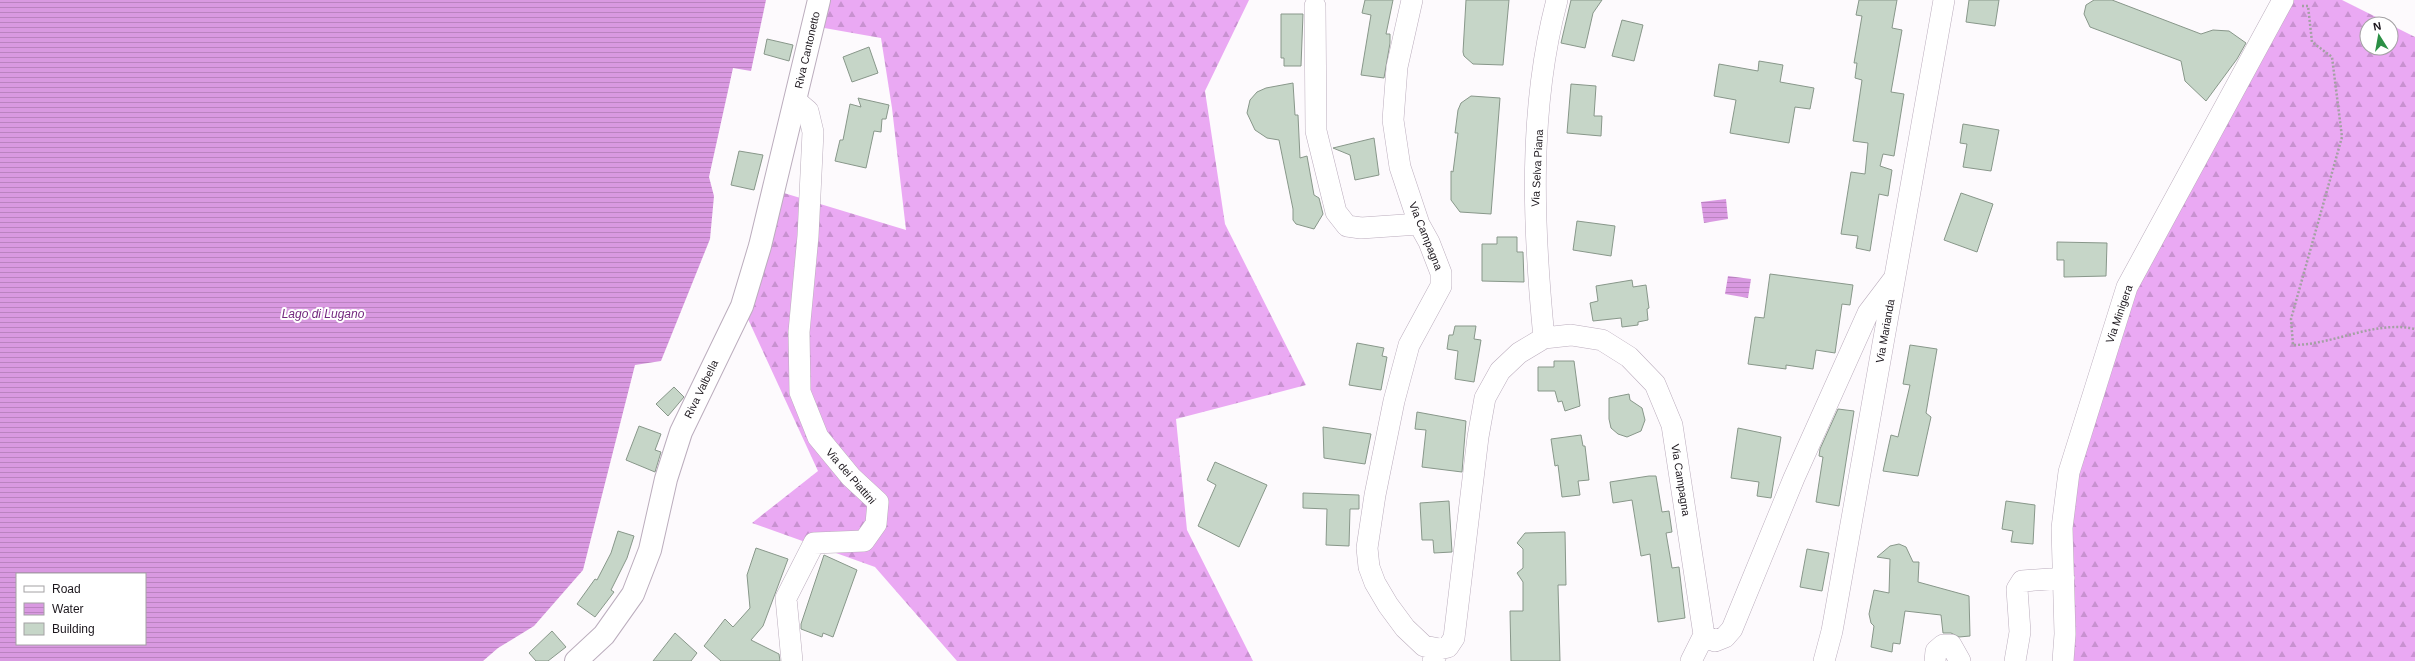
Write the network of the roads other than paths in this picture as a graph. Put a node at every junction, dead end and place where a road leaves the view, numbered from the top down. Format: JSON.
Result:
{"nodes":[{"id":1,"x":819,"y":0,"type":"edge"},
{"id":2,"x":1412,"y":0,"type":"edge"},
{"id":3,"x":1557,"y":0,"type":"edge"},
{"id":4,"x":1944,"y":0,"type":"edge"},
{"id":5,"x":2292,"y":3,"type":"edge"},
{"id":6,"x":1315,"y":6,"type":"dead end"},
{"id":7,"x":796,"y":100,"type":"junction"},
{"id":8,"x":1419,"y":224,"type":"junction"},
{"id":9,"x":1894,"y":280,"type":"junction"},
{"id":10,"x":1544,"y":338,"type":"junction"},
{"id":11,"x":2064,"y":578,"type":"junction"},
{"id":12,"x":1704,"y":635,"type":"junction"},
{"id":13,"x":1436,"y":655,"type":"edge"},
{"id":14,"x":576,"y":661,"type":"edge"},
{"id":15,"x":792,"y":661,"type":"edge"},
{"id":16,"x":1691,"y":661,"type":"edge"},
{"id":17,"x":1824,"y":661,"type":"edge"},
{"id":18,"x":1935,"y":661,"type":"edge"},
{"id":19,"x":1960,"y":661,"type":"edge"},
{"id":20,"x":2015,"y":661,"type":"edge"},
{"id":21,"x":2063,"y":661,"type":"edge"}],
"edges":[{"from":1,"to":7,"type":"main road","name":"Riva Cantonetto"},
{"from":2,"to":8,"type":"street","name":"Via Campagna"},
{"from":3,"to":10,"type":"street","name":"Via Selva Piana"},
{"from":4,"to":9,"type":"street","name":"Via Marianda"},
{"from":5,"to":11,"type":"street","name":"Via Minigera"},
{"from":6,"to":8,"type":"street"},
{"from":7,"to":14,"type":"main road","name":"Riva Valbella"},
{"from":7,"to":15,"type":"street","name":"Via dei Piattini"},
{"from":8,"to":13,"type":"street","name":"Via Campagna"},
{"from":9,"to":12,"type":"street"},
{"from":9,"to":17,"type":"street","name":"Via Marianda"},
{"from":10,"to":12,"type":"street","name":"Via Campagna"},
{"from":10,"to":13,"type":"street","name":"Via Campagna"},
{"from":11,"to":20,"type":"street"},
{"from":11,"to":21,"type":"street","name":"Via Minigera"},
{"from":12,"to":16,"type":"street"},
{"from":18,"to":19,"type":"street"}]}
